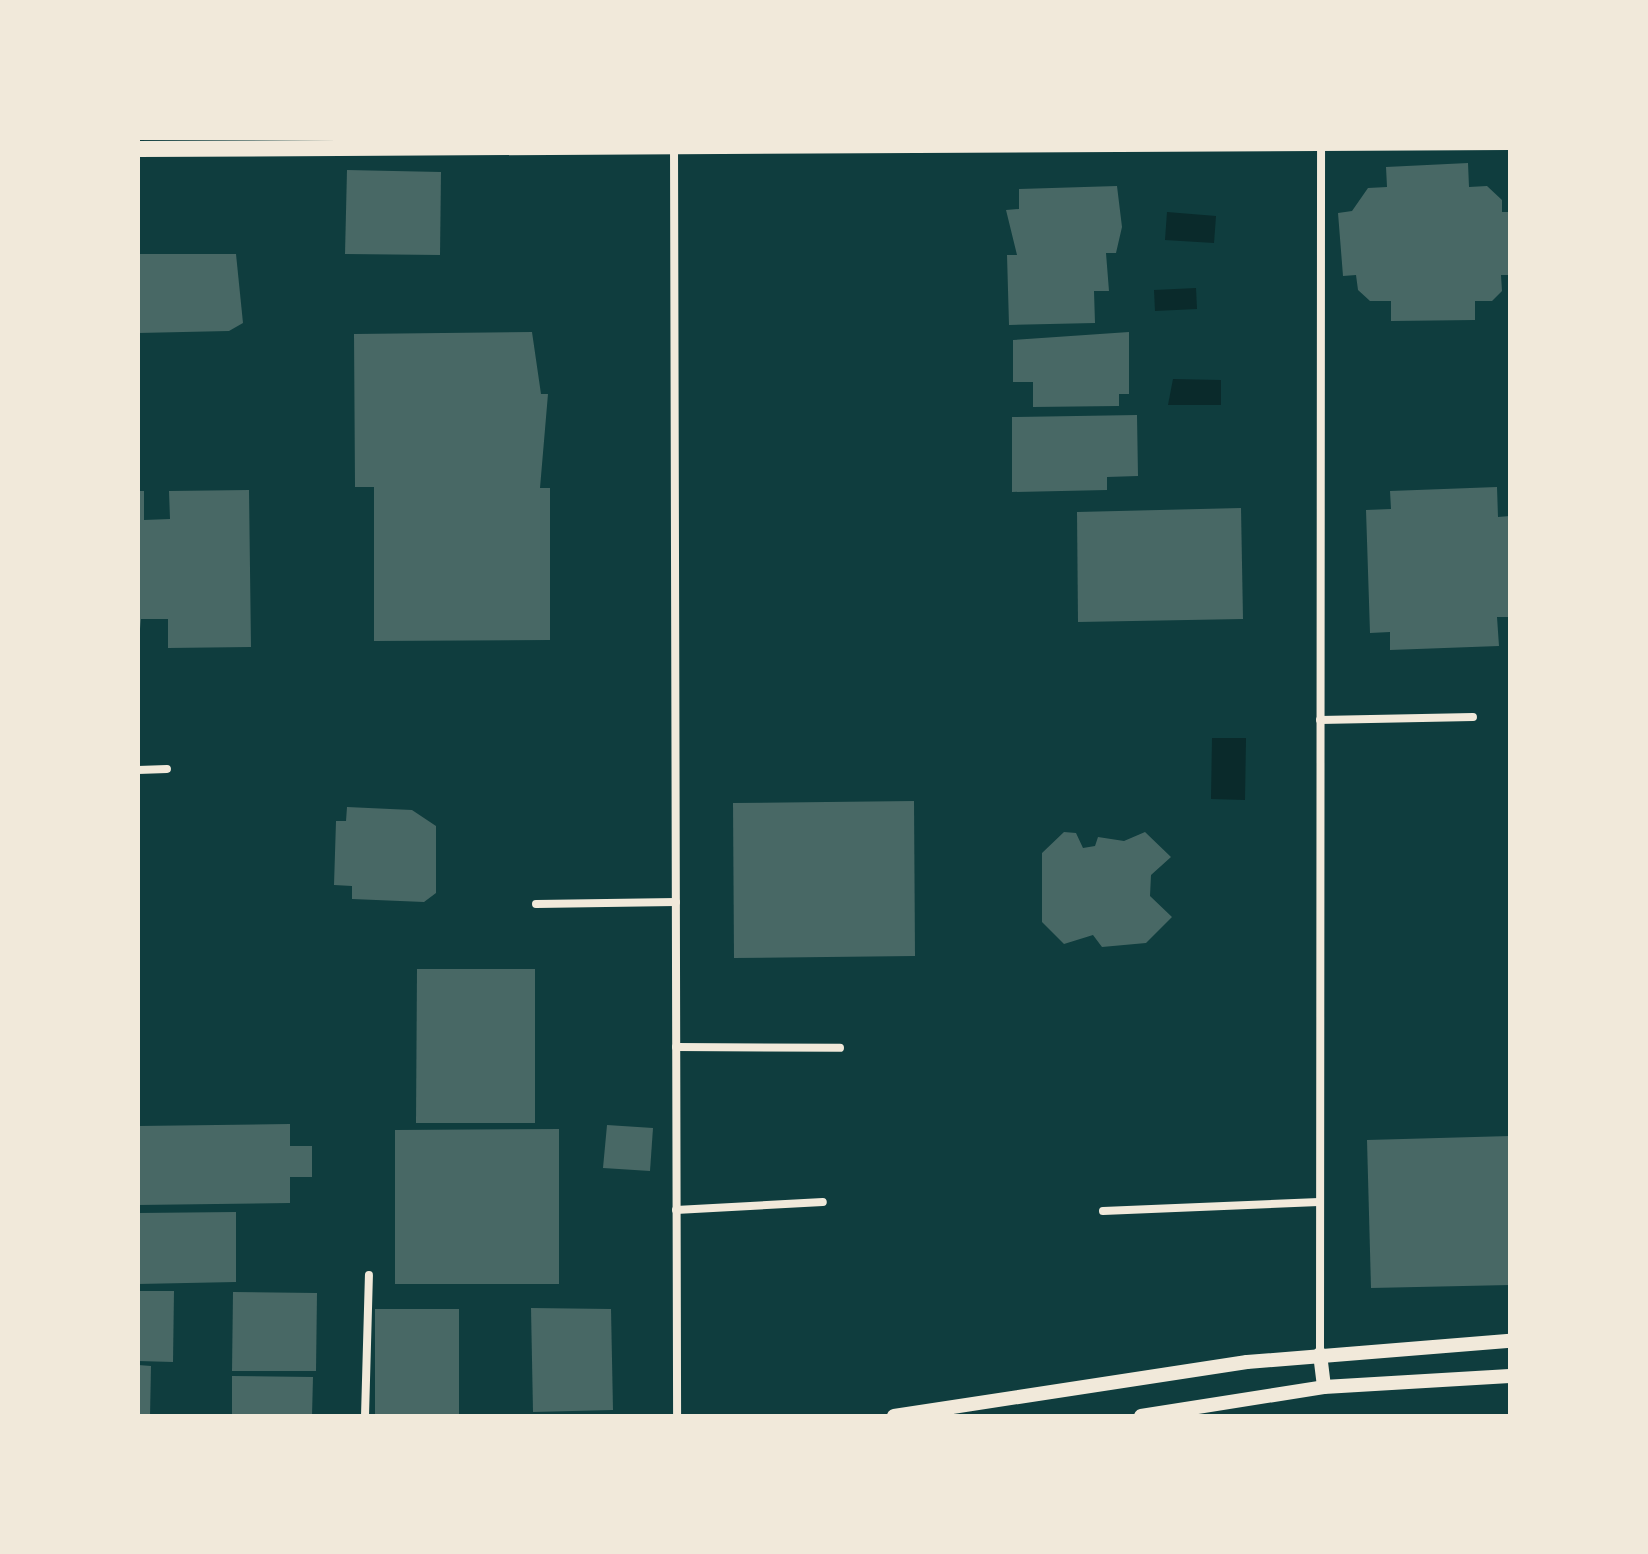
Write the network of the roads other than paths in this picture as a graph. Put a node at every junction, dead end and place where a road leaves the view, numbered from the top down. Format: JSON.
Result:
{"nodes":[{"id":1,"x":1321,"y":141,"type":"edge"},
{"id":2,"x":675,"y":142,"type":"edge"},
{"id":3,"x":1510,"y":142,"type":"edge"},
{"id":4,"x":138,"y":149,"type":"edge"},
{"id":5,"x":1473,"y":717,"type":"dead end"},
{"id":6,"x":1320,"y":720,"type":"junction"},
{"id":7,"x":167,"y":769,"type":"dead end"},
{"id":8,"x":138,"y":770,"type":"edge"},
{"id":9,"x":676,"y":902,"type":"junction"},
{"id":10,"x":536,"y":904,"type":"dead end"},
{"id":11,"x":676,"y":1047,"type":"junction"},
{"id":12,"x":840,"y":1048,"type":"dead end"},
{"id":13,"x":823,"y":1202,"type":"dead end"},
{"id":14,"x":1319,"y":1202,"type":"junction"},
{"id":15,"x":676,"y":1210,"type":"junction"},
{"id":16,"x":1103,"y":1211,"type":"dead end"},
{"id":17,"x":369,"y":1275,"type":"dead end"},
{"id":18,"x":1510,"y":1341,"type":"edge"},
{"id":19,"x":1320,"y":1354,"type":"junction"},
{"id":20,"x":1510,"y":1376,"type":"edge"},
{"id":21,"x":1324,"y":1387,"type":"junction"},
{"id":22,"x":365,"y":1416,"type":"edge"},
{"id":23,"x":677,"y":1416,"type":"edge"},
{"id":24,"x":894,"y":1416,"type":"edge"},
{"id":25,"x":1141,"y":1416,"type":"edge"}],
"edges":[{"from":1,"to":2,"type":"main road"},
{"from":1,"to":3,"type":"main road"},
{"from":1,"to":6,"type":"street"},
{"from":2,"to":4,"type":"main road"},
{"from":2,"to":9,"type":"street"},
{"from":5,"to":6,"type":"street"},
{"from":6,"to":14,"type":"street"},
{"from":7,"to":8,"type":"street"},
{"from":9,"to":10,"type":"street"},
{"from":9,"to":11,"type":"street"},
{"from":11,"to":12,"type":"street"},
{"from":11,"to":15,"type":"street"},
{"from":13,"to":15,"type":"street"},
{"from":14,"to":16,"type":"street"},
{"from":14,"to":19,"type":"street"},
{"from":15,"to":23,"type":"street"},
{"from":17,"to":22,"type":"street"},
{"from":18,"to":19,"type":"street"},
{"from":19,"to":21,"type":"street"},
{"from":19,"to":24,"type":"street"},
{"from":20,"to":21,"type":"street"},
{"from":21,"to":25,"type":"street"}]}
